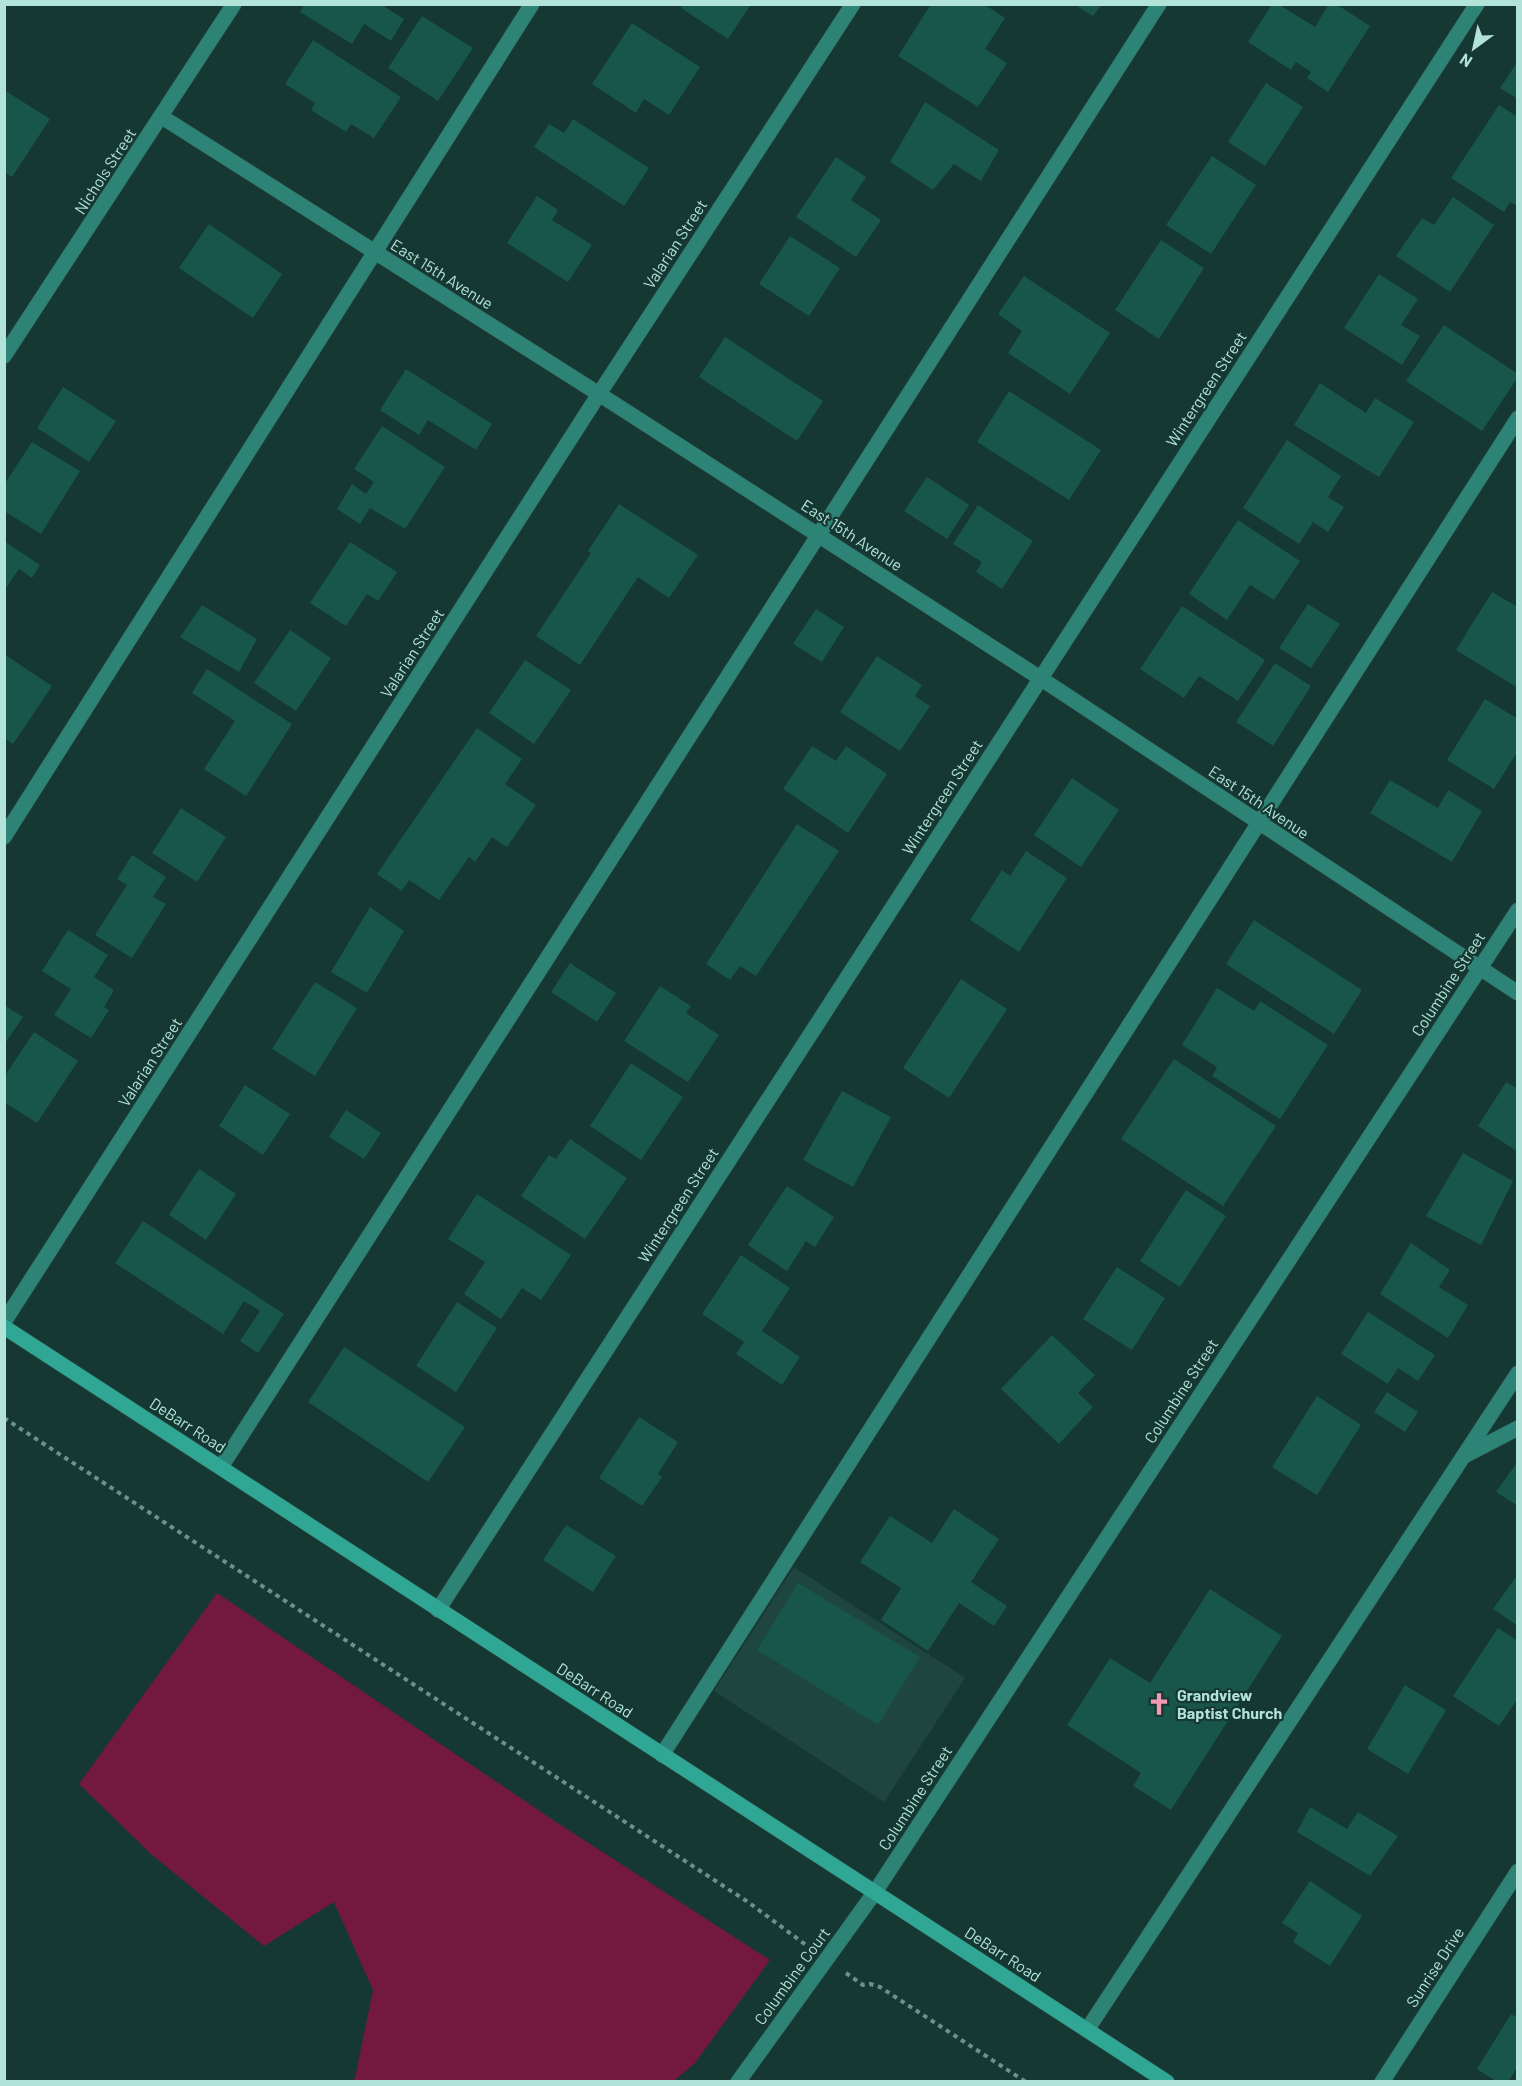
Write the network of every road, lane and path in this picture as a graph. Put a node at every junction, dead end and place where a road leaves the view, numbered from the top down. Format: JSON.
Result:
{"nodes":[{"id":1,"x":234,"y":4,"type":"edge"},
{"id":2,"x":532,"y":4,"type":"edge"},
{"id":3,"x":853,"y":4,"type":"edge"},
{"id":4,"x":1159,"y":4,"type":"edge"},
{"id":5,"x":1477,"y":4,"type":"edge"},
{"id":6,"x":162,"y":117,"type":"junction"},
{"id":7,"x":374,"y":252,"type":"junction"},
{"id":8,"x":4,"y":356,"type":"edge"},
{"id":9,"x":599,"y":394,"type":"junction"},
{"id":10,"x":1518,"y":418,"type":"edge"},
{"id":11,"x":819,"y":535,"type":"junction"},
{"id":12,"x":1040,"y":678,"type":"junction"},
{"id":13,"x":1259,"y":823,"type":"junction"},
{"id":14,"x":4,"y":837,"type":"edge"},
{"id":15,"x":1518,"y":910,"type":"edge"},
{"id":16,"x":1479,"y":969,"type":"junction"},
{"id":17,"x":1518,"y":993,"type":"edge"},
{"id":18,"x":4,"y":1322,"type":"edge"},
{"id":19,"x":4,"y":1327,"type":"edge"},
{"id":20,"x":1518,"y":1373,"type":"edge"},
{"id":21,"x":4,"y":1418,"type":"edge"},
{"id":22,"x":1518,"y":1428,"type":"edge"},
{"id":23,"x":1462,"y":1457,"type":"junction"},
{"id":24,"x":221,"y":1467,"type":"junction"},
{"id":25,"x":438,"y":1610,"type":"junction"},
{"id":26,"x":662,"y":1755,"type":"junction"},
{"id":27,"x":1518,"y":1872,"type":"edge"},
{"id":28,"x":875,"y":1892,"type":"junction"},
{"id":29,"x":826,"y":1959,"type":"junction"},
{"id":30,"x":1087,"y":2030,"type":"junction"},
{"id":31,"x":738,"y":2082,"type":"edge"},
{"id":32,"x":1026,"y":2082,"type":"edge"},
{"id":33,"x":1167,"y":2082,"type":"edge"},
{"id":34,"x":1382,"y":2082,"type":"edge"}],
"edges":[{"from":1,"to":6,"type":"street","name":"Nichols Street"},
{"from":2,"to":7,"type":"street"},
{"from":3,"to":9,"type":"street","name":"Valarian Street"},
{"from":4,"to":11,"type":"street"},
{"from":5,"to":12,"type":"street","name":"Wintergreen Street"},
{"from":6,"to":7,"type":"street","name":"East 15th Avenue"},
{"from":6,"to":8,"type":"street","name":"Nichols Street"},
{"from":7,"to":9,"type":"street","name":"East 15th Avenue"},
{"from":7,"to":14,"type":"street"},
{"from":9,"to":11,"type":"street","name":"East 15th Avenue"},
{"from":9,"to":18,"type":"street","name":"Valarian Street"},
{"from":10,"to":13,"type":"street"},
{"from":11,"to":12,"type":"street","name":"East 15th Avenue"},
{"from":11,"to":24,"type":"street"},
{"from":12,"to":13,"type":"street","name":"East 15th Avenue"},
{"from":12,"to":25,"type":"street","name":"Wintergreen Street"},
{"from":13,"to":16,"type":"street","name":"East 15th Avenue"},
{"from":13,"to":26,"type":"street"},
{"from":15,"to":16,"type":"street","name":"Columbine Street"},
{"from":16,"to":17,"type":"street","name":"East 15th Avenue"},
{"from":16,"to":28,"type":"street","name":"Columbine Street"},
{"from":19,"to":24,"type":"main road","name":"DeBarr Road"},
{"from":20,"to":23,"type":"street"},
{"from":21,"to":29,"type":"path"},
{"from":22,"to":23,"type":"street"},
{"from":23,"to":30,"type":"street"},
{"from":24,"to":25,"type":"main road","name":"DeBarr Road"},
{"from":25,"to":26,"type":"main road","name":"DeBarr Road"},
{"from":26,"to":28,"type":"main road","name":"DeBarr Road"},
{"from":27,"to":34,"type":"street","name":"Sunrise Drive"},
{"from":28,"to":29,"type":"street","name":"Columbine Court"},
{"from":28,"to":30,"type":"main road","name":"DeBarr Road"},
{"from":29,"to":31,"type":"street","name":"Columbine Court"},
{"from":29,"to":32,"type":"path"},
{"from":30,"to":33,"type":"main road","name":"DeBarr Road"}]}
